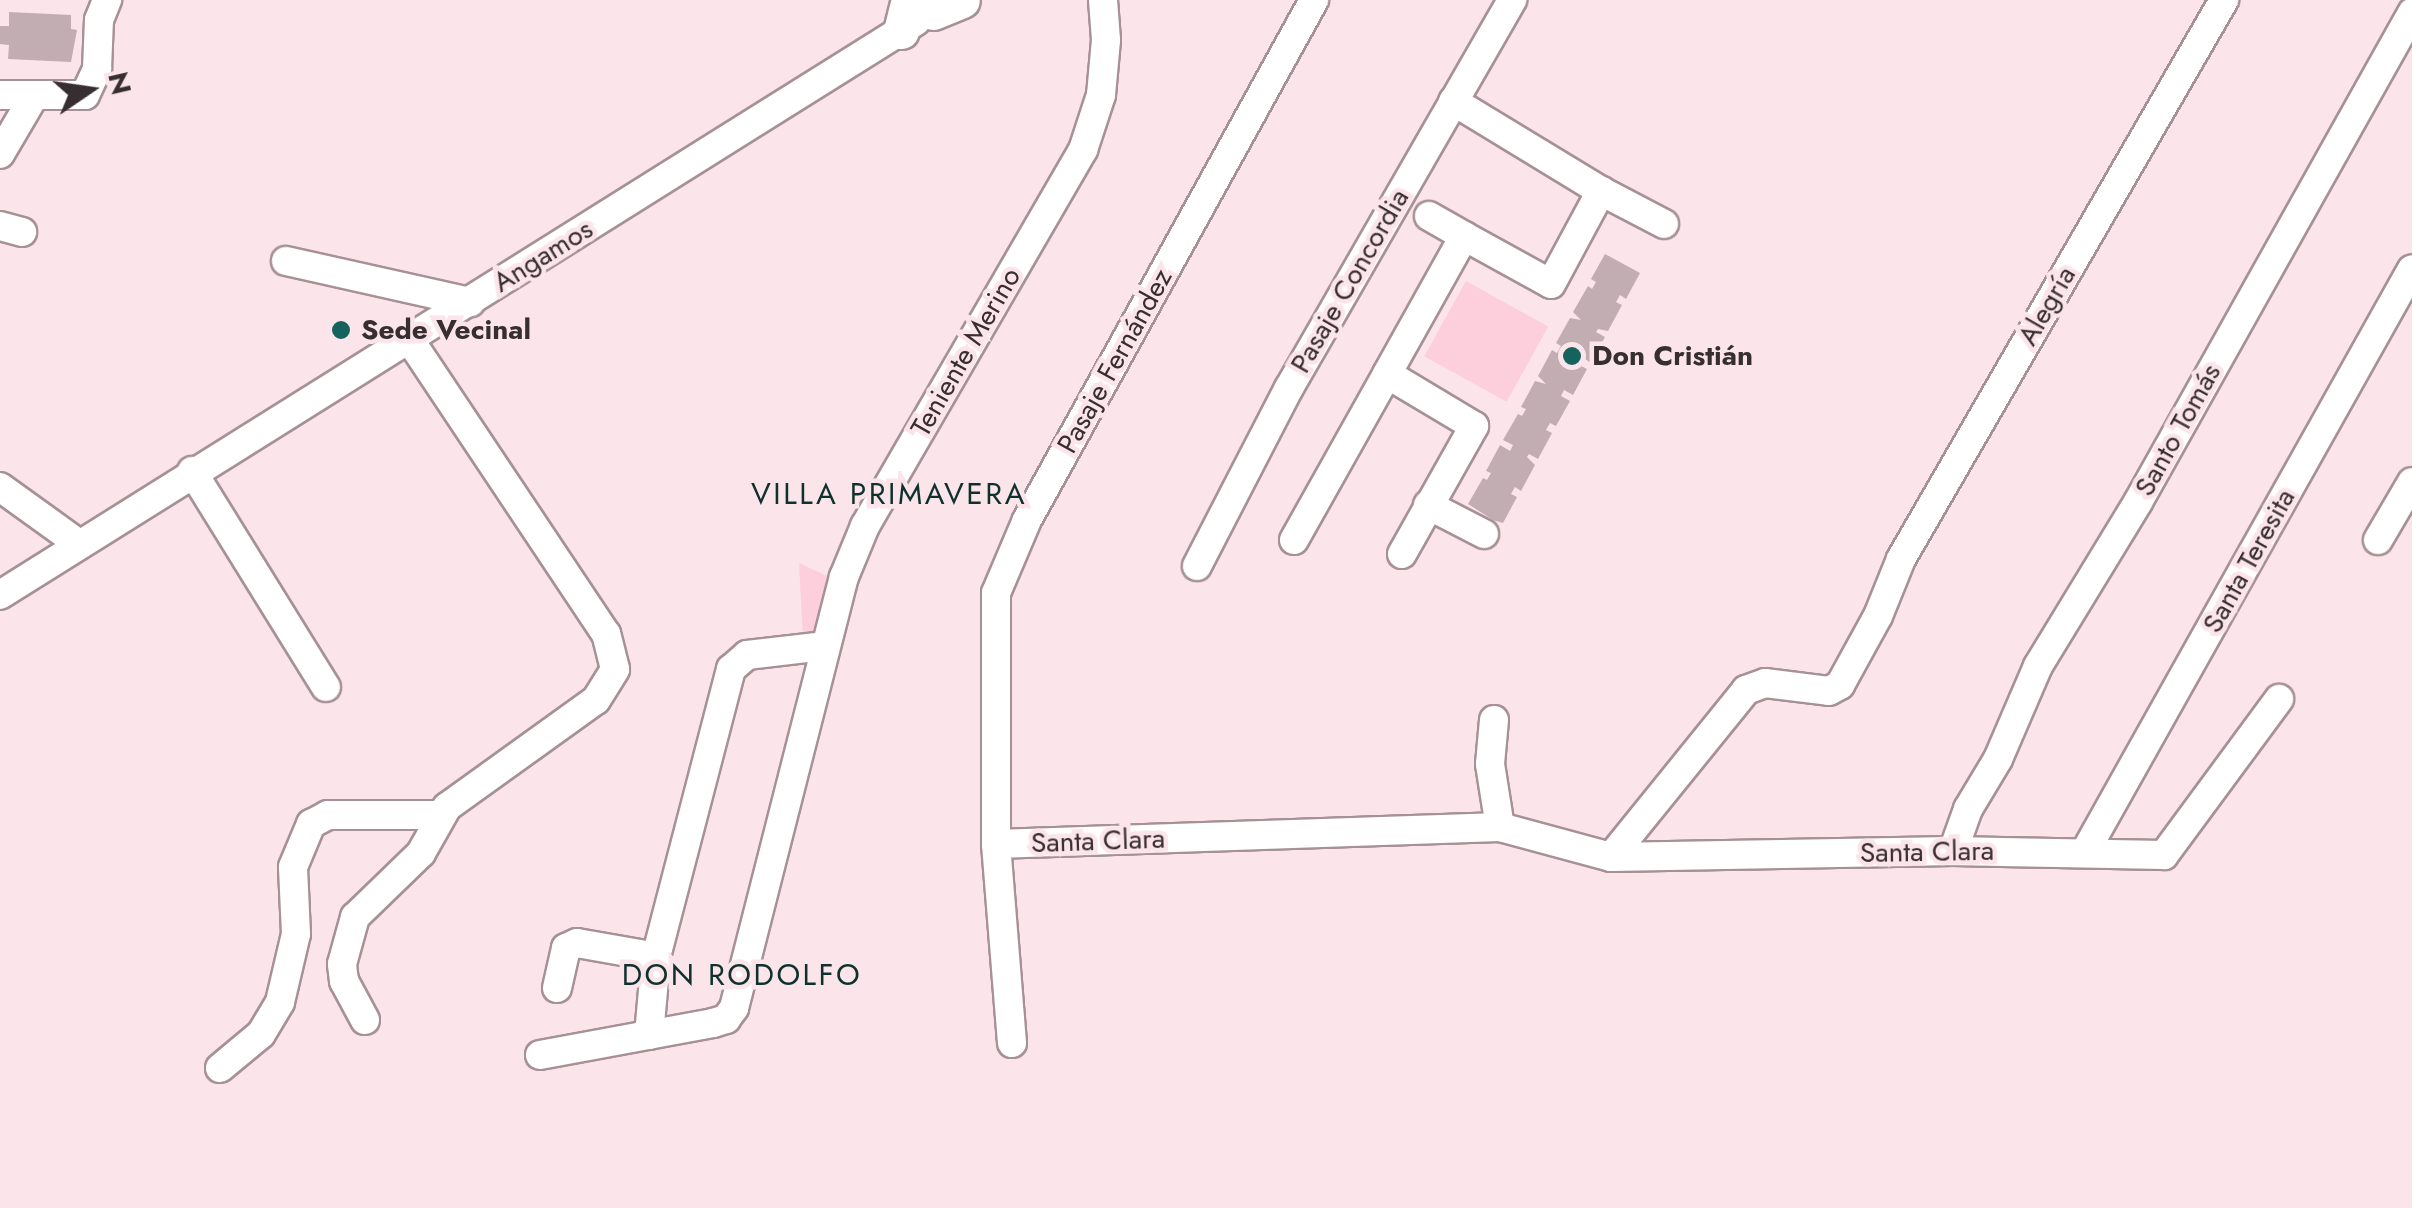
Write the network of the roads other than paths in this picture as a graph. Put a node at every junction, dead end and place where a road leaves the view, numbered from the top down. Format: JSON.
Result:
{"nodes":[{"id":1,"x":1103,"y":0,"type":"edge"},
{"id":2,"x":1314,"y":0,"type":"edge"},
{"id":3,"x":1512,"y":0,"type":"edge"},
{"id":4,"x":2224,"y":0,"type":"edge"},
{"id":5,"x":97,"y":7,"type":"edge"},
{"id":6,"x":931,"y":7,"type":"edge"},
{"id":7,"x":2412,"y":13,"type":"edge"},
{"id":8,"x":0,"y":95,"type":"edge"},
{"id":9,"x":34,"y":96,"type":"junction"},
{"id":10,"x":1453,"y":102,"type":"junction"},
{"id":11,"x":0,"y":154,"type":"edge"},
{"id":12,"x":1601,"y":191,"type":"junction"},
{"id":13,"x":1429,"y":216,"type":"dead end"},
{"id":14,"x":1664,"y":224,"type":"dead end"},
{"id":15,"x":1464,"y":236,"type":"junction"},
{"id":16,"x":286,"y":261,"type":"dead end"},
{"id":17,"x":2412,"y":269,"type":"edge"},
{"id":18,"x":470,"y":302,"type":"junction"},
{"id":19,"x":409,"y":339,"type":"junction"},
{"id":20,"x":1387,"y":374,"type":"junction"},
{"id":21,"x":192,"y":471,"type":"junction"},
{"id":22,"x":2412,"y":482,"type":"edge"},
{"id":23,"x":0,"y":487,"type":"edge"},
{"id":24,"x":1428,"y":505,"type":"junction"},
{"id":25,"x":1484,"y":534,"type":"dead end"},
{"id":26,"x":1294,"y":540,"type":"dead end"},
{"id":27,"x":2378,"y":540,"type":"dead end"},
{"id":28,"x":79,"y":544,"type":"junction"},
{"id":29,"x":1402,"y":554,"type":"dead end"},
{"id":30,"x":1196,"y":566,"type":"dead end"},
{"id":31,"x":0,"y":595,"type":"edge"},
{"id":32,"x":825,"y":646,"type":"junction"},
{"id":33,"x":326,"y":687,"type":"dead end"},
{"id":34,"x":2279,"y":699,"type":"dead end"},
{"id":35,"x":1494,"y":720,"type":"dead end"},
{"id":36,"x":440,"y":815,"type":"junction"},
{"id":37,"x":1500,"y":827,"type":"junction"},
{"id":38,"x":996,"y":844,"type":"junction"},
{"id":39,"x":1953,"y":850,"type":"junction"},
{"id":40,"x":2085,"y":852,"type":"junction"},
{"id":41,"x":1610,"y":857,"type":"junction"},
{"id":42,"x":656,"y":957,"type":"junction"},
{"id":43,"x":557,"y":988,"type":"dead end"},
{"id":44,"x":364,"y":1020,"type":"dead end"},
{"id":45,"x":649,"y":1035,"type":"junction"},
{"id":46,"x":1012,"y":1043,"type":"dead end"},
{"id":47,"x":540,"y":1055,"type":"dead end"},
{"id":48,"x":220,"y":1068,"type":"dead end"}],
"edges":[{"from":1,"to":32,"type":"street","name":"Teniente Merino"},
{"from":2,"to":38,"type":"street","name":"Pasaje Fernández"},
{"from":3,"to":10,"type":"street","name":"Pasaje Concordia"},
{"from":4,"to":41,"type":"street","name":"Alegría"},
{"from":5,"to":9,"type":"street"},
{"from":6,"to":18,"type":"street","name":"Angamos"},
{"from":7,"to":39,"type":"street","name":"Santo Tomás"},
{"from":8,"to":9,"type":"street"},
{"from":9,"to":11,"type":"street"},
{"from":10,"to":12,"type":"street"},
{"from":10,"to":30,"type":"street","name":"Pasaje Concordia"},
{"from":12,"to":14,"type":"street"},
{"from":12,"to":15,"type":"street"},
{"from":13,"to":15,"type":"street"},
{"from":15,"to":20,"type":"street"},
{"from":16,"to":18,"type":"street"},
{"from":17,"to":40,"type":"street","name":"Santa Teresita"},
{"from":18,"to":19,"type":"street","name":"Angamos"},
{"from":19,"to":21,"type":"street","name":"Angamos"},
{"from":19,"to":36,"type":"street"},
{"from":20,"to":24,"type":"street"},
{"from":20,"to":26,"type":"street"},
{"from":21,"to":28,"type":"street","name":"Angamos"},
{"from":21,"to":33,"type":"street"},
{"from":22,"to":27,"type":"street"},
{"from":23,"to":28,"type":"street"},
{"from":24,"to":25,"type":"street"},
{"from":24,"to":29,"type":"street"},
{"from":28,"to":31,"type":"street","name":"Angamos"},
{"from":32,"to":42,"type":"street"},
{"from":32,"to":45,"type":"street","name":"Teniente Merino"},
{"from":34,"to":40,"type":"street","name":"Santa Clara"},
{"from":35,"to":37,"type":"street"},
{"from":36,"to":44,"type":"street"},
{"from":36,"to":48,"type":"street"},
{"from":37,"to":38,"type":"street","name":"Santa Clara"},
{"from":37,"to":41,"type":"street","name":"Santa Clara"},
{"from":38,"to":46,"type":"street","name":"Pasaje Fernández"},
{"from":39,"to":40,"type":"street","name":"Santa Clara"},
{"from":39,"to":41,"type":"street","name":"Santa Clara"},
{"from":42,"to":43,"type":"street"},
{"from":42,"to":45,"type":"street"},
{"from":45,"to":47,"type":"street"}]}
